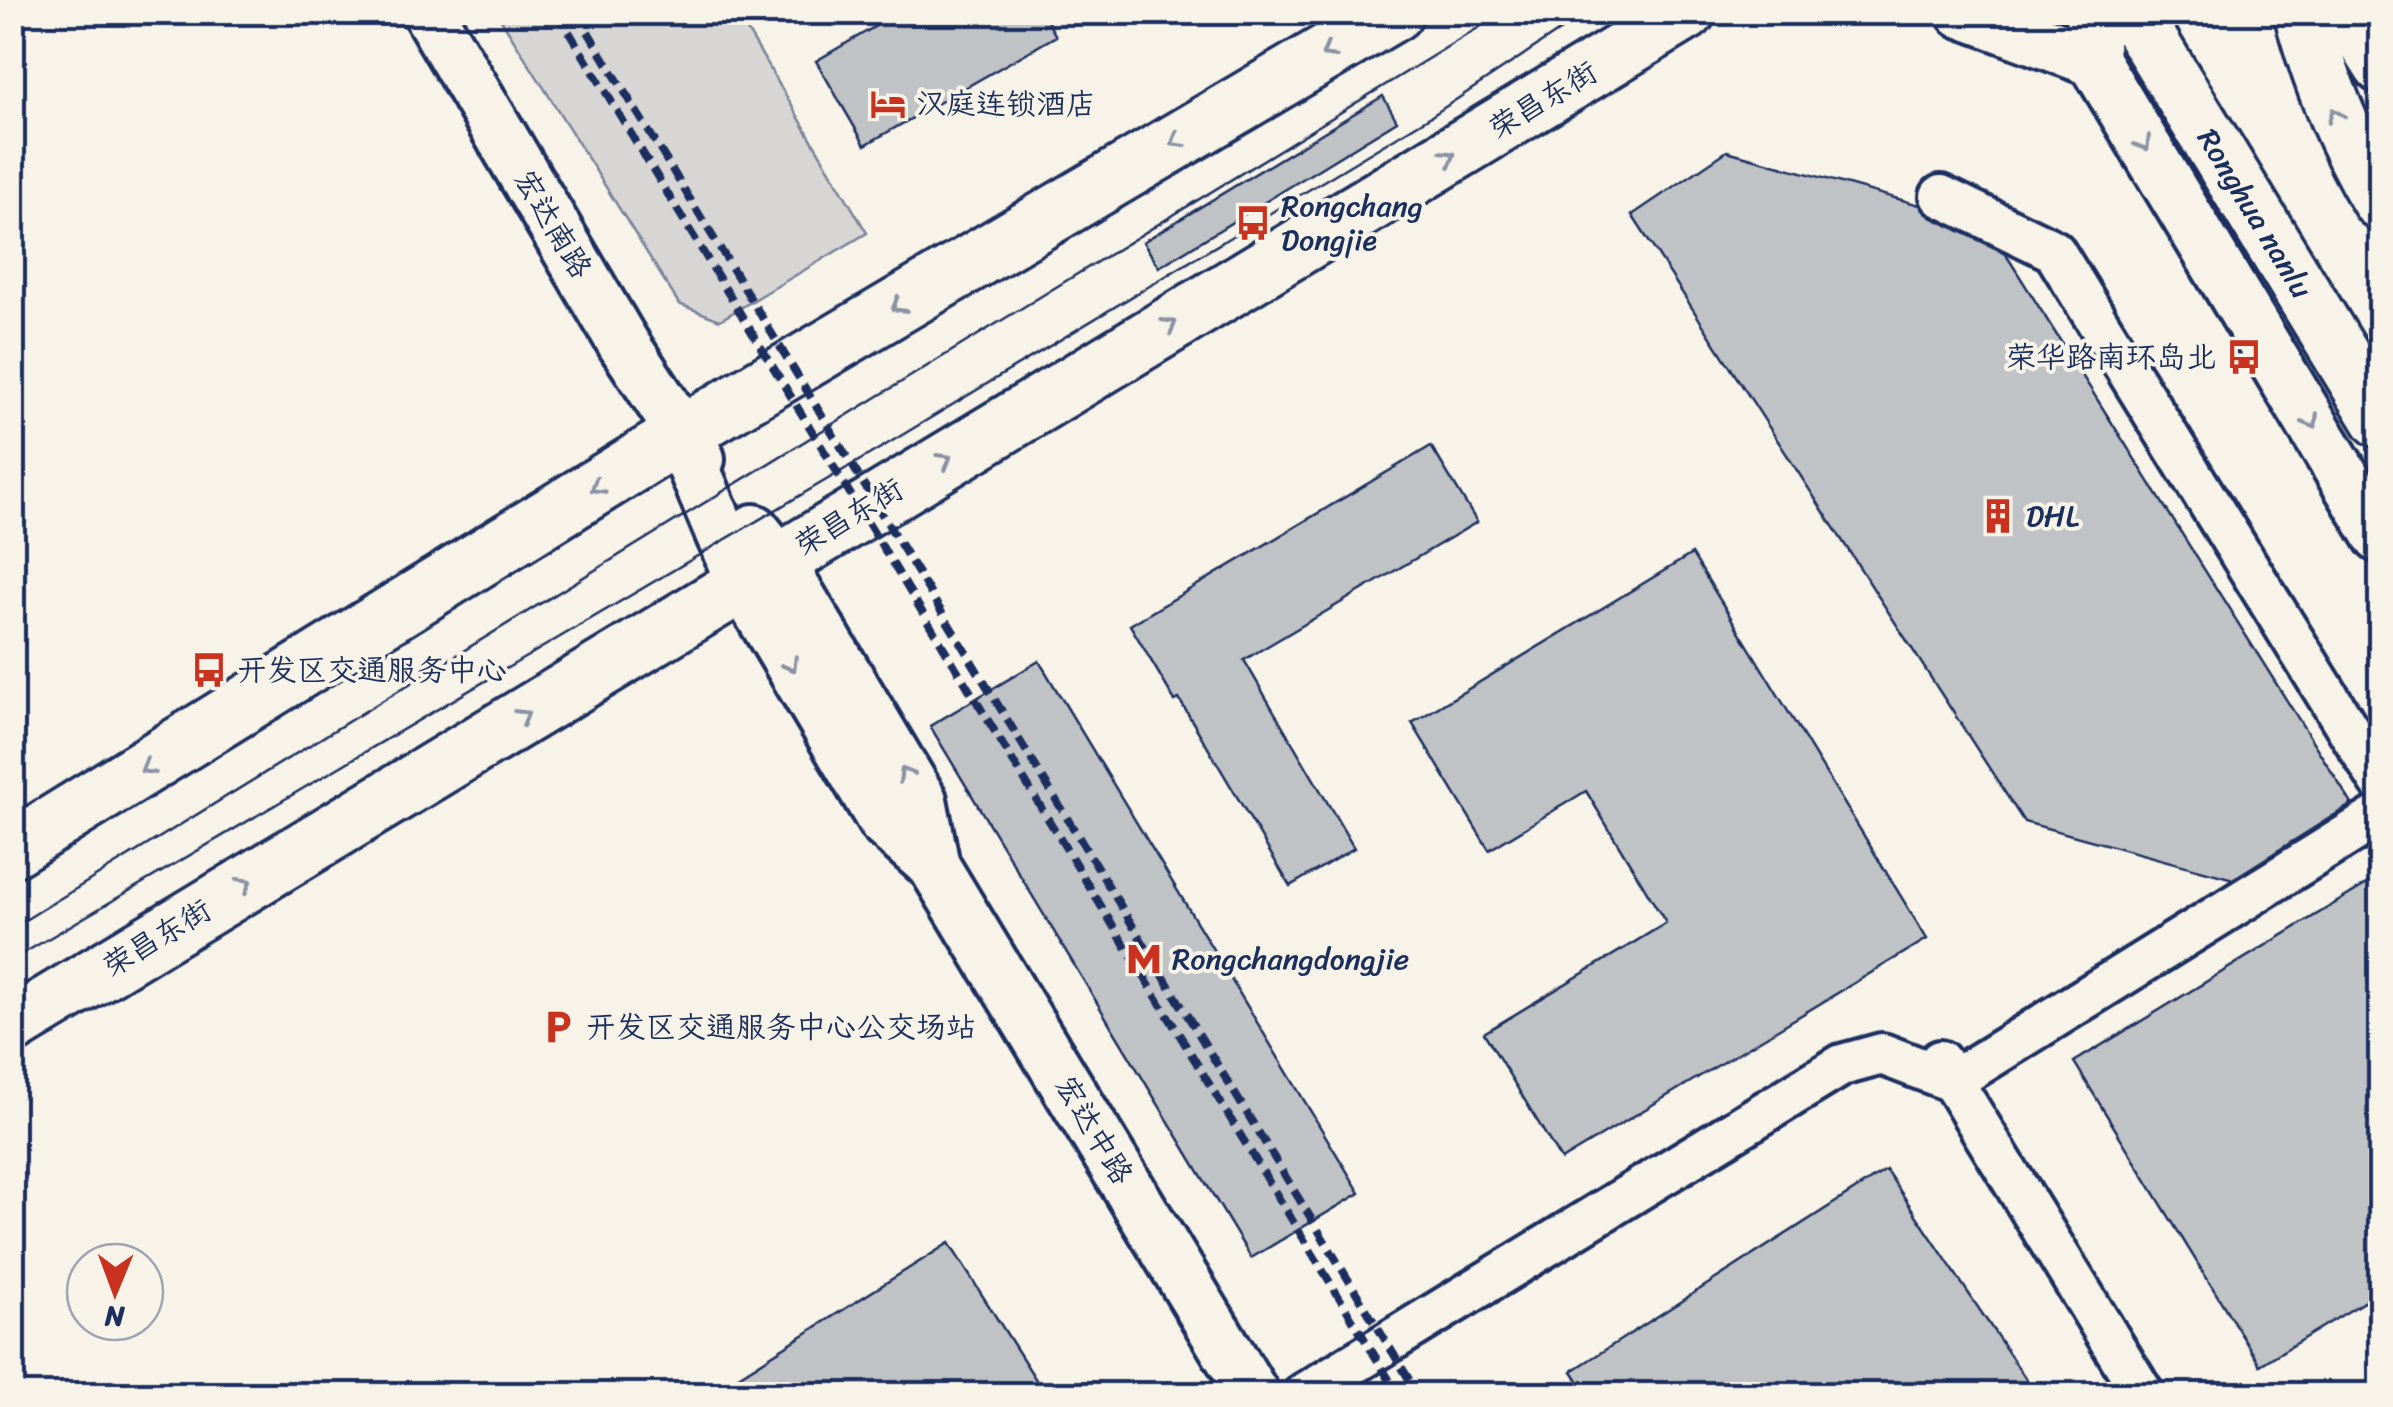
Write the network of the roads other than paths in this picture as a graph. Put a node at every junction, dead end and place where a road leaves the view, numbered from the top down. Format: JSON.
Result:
{"nodes":[{"id":1,"x":428,"y":12,"type":"edge"},
{"id":2,"x":1395,"y":12,"type":"edge"},
{"id":3,"x":1688,"y":12,"type":"edge"},
{"id":4,"x":1962,"y":12,"type":"edge"},
{"id":5,"x":2123,"y":12,"type":"edge"},
{"id":6,"x":2302,"y":12,"type":"edge"},
{"id":7,"x":2345,"y":12,"type":"edge"},
{"id":8,"x":2092,"y":36,"type":"edge"},
{"id":9,"x":2380,"y":67,"type":"edge"},
{"id":10,"x":1942,"y":196,"type":"dead end"},
{"id":11,"x":2380,"y":201,"type":"edge"},
{"id":12,"x":2380,"y":419,"type":"edge"},
{"id":13,"x":680,"y":435,"type":"junction"},
{"id":14,"x":2380,"y":537,"type":"edge"},
{"id":15,"x":759,"y":570,"type":"junction"},
{"id":16,"x":2380,"y":780,"type":"edge"},
{"id":17,"x":2380,"y":815,"type":"edge"},
{"id":18,"x":12,"y":850,"type":"edge"},
{"id":19,"x":12,"y":1026,"type":"edge"},
{"id":20,"x":1945,"y":1069,"type":"junction"},
{"id":21,"x":1253,"y":1394,"type":"edge"},
{"id":22,"x":1304,"y":1394,"type":"edge"},
{"id":23,"x":2143,"y":1394,"type":"edge"}],
"edges":[{"from":1,"to":13,"type":"street","name":"宏达南路"},
{"from":2,"to":13,"type":"main road","one_way":true},
{"from":15,"to":3,"type":"main road","name":"荣昌东街","one_way":true},
{"from":4,"to":8,"type":"street"},
{"from":5,"to":12,"type":"main road","name":"Ronghua nanlu"},
{"from":11,"to":6,"type":"main road","one_way":true},
{"from":7,"to":9,"type":"street"},
{"from":8,"to":14,"type":"street","one_way":true},
{"from":10,"to":16,"type":"street"},
{"from":13,"to":15,"type":"street","name":"宏达南路"},
{"from":13,"to":18,"type":"main road","one_way":true},
{"from":19,"to":15,"type":"main road","name":"荣昌东街","one_way":true},
{"from":15,"to":21,"type":"street","name":"宏达中路"},
{"from":17,"to":20,"type":"street"},
{"from":20,"to":22,"type":"street"},
{"from":20,"to":23,"type":"street"}]}
